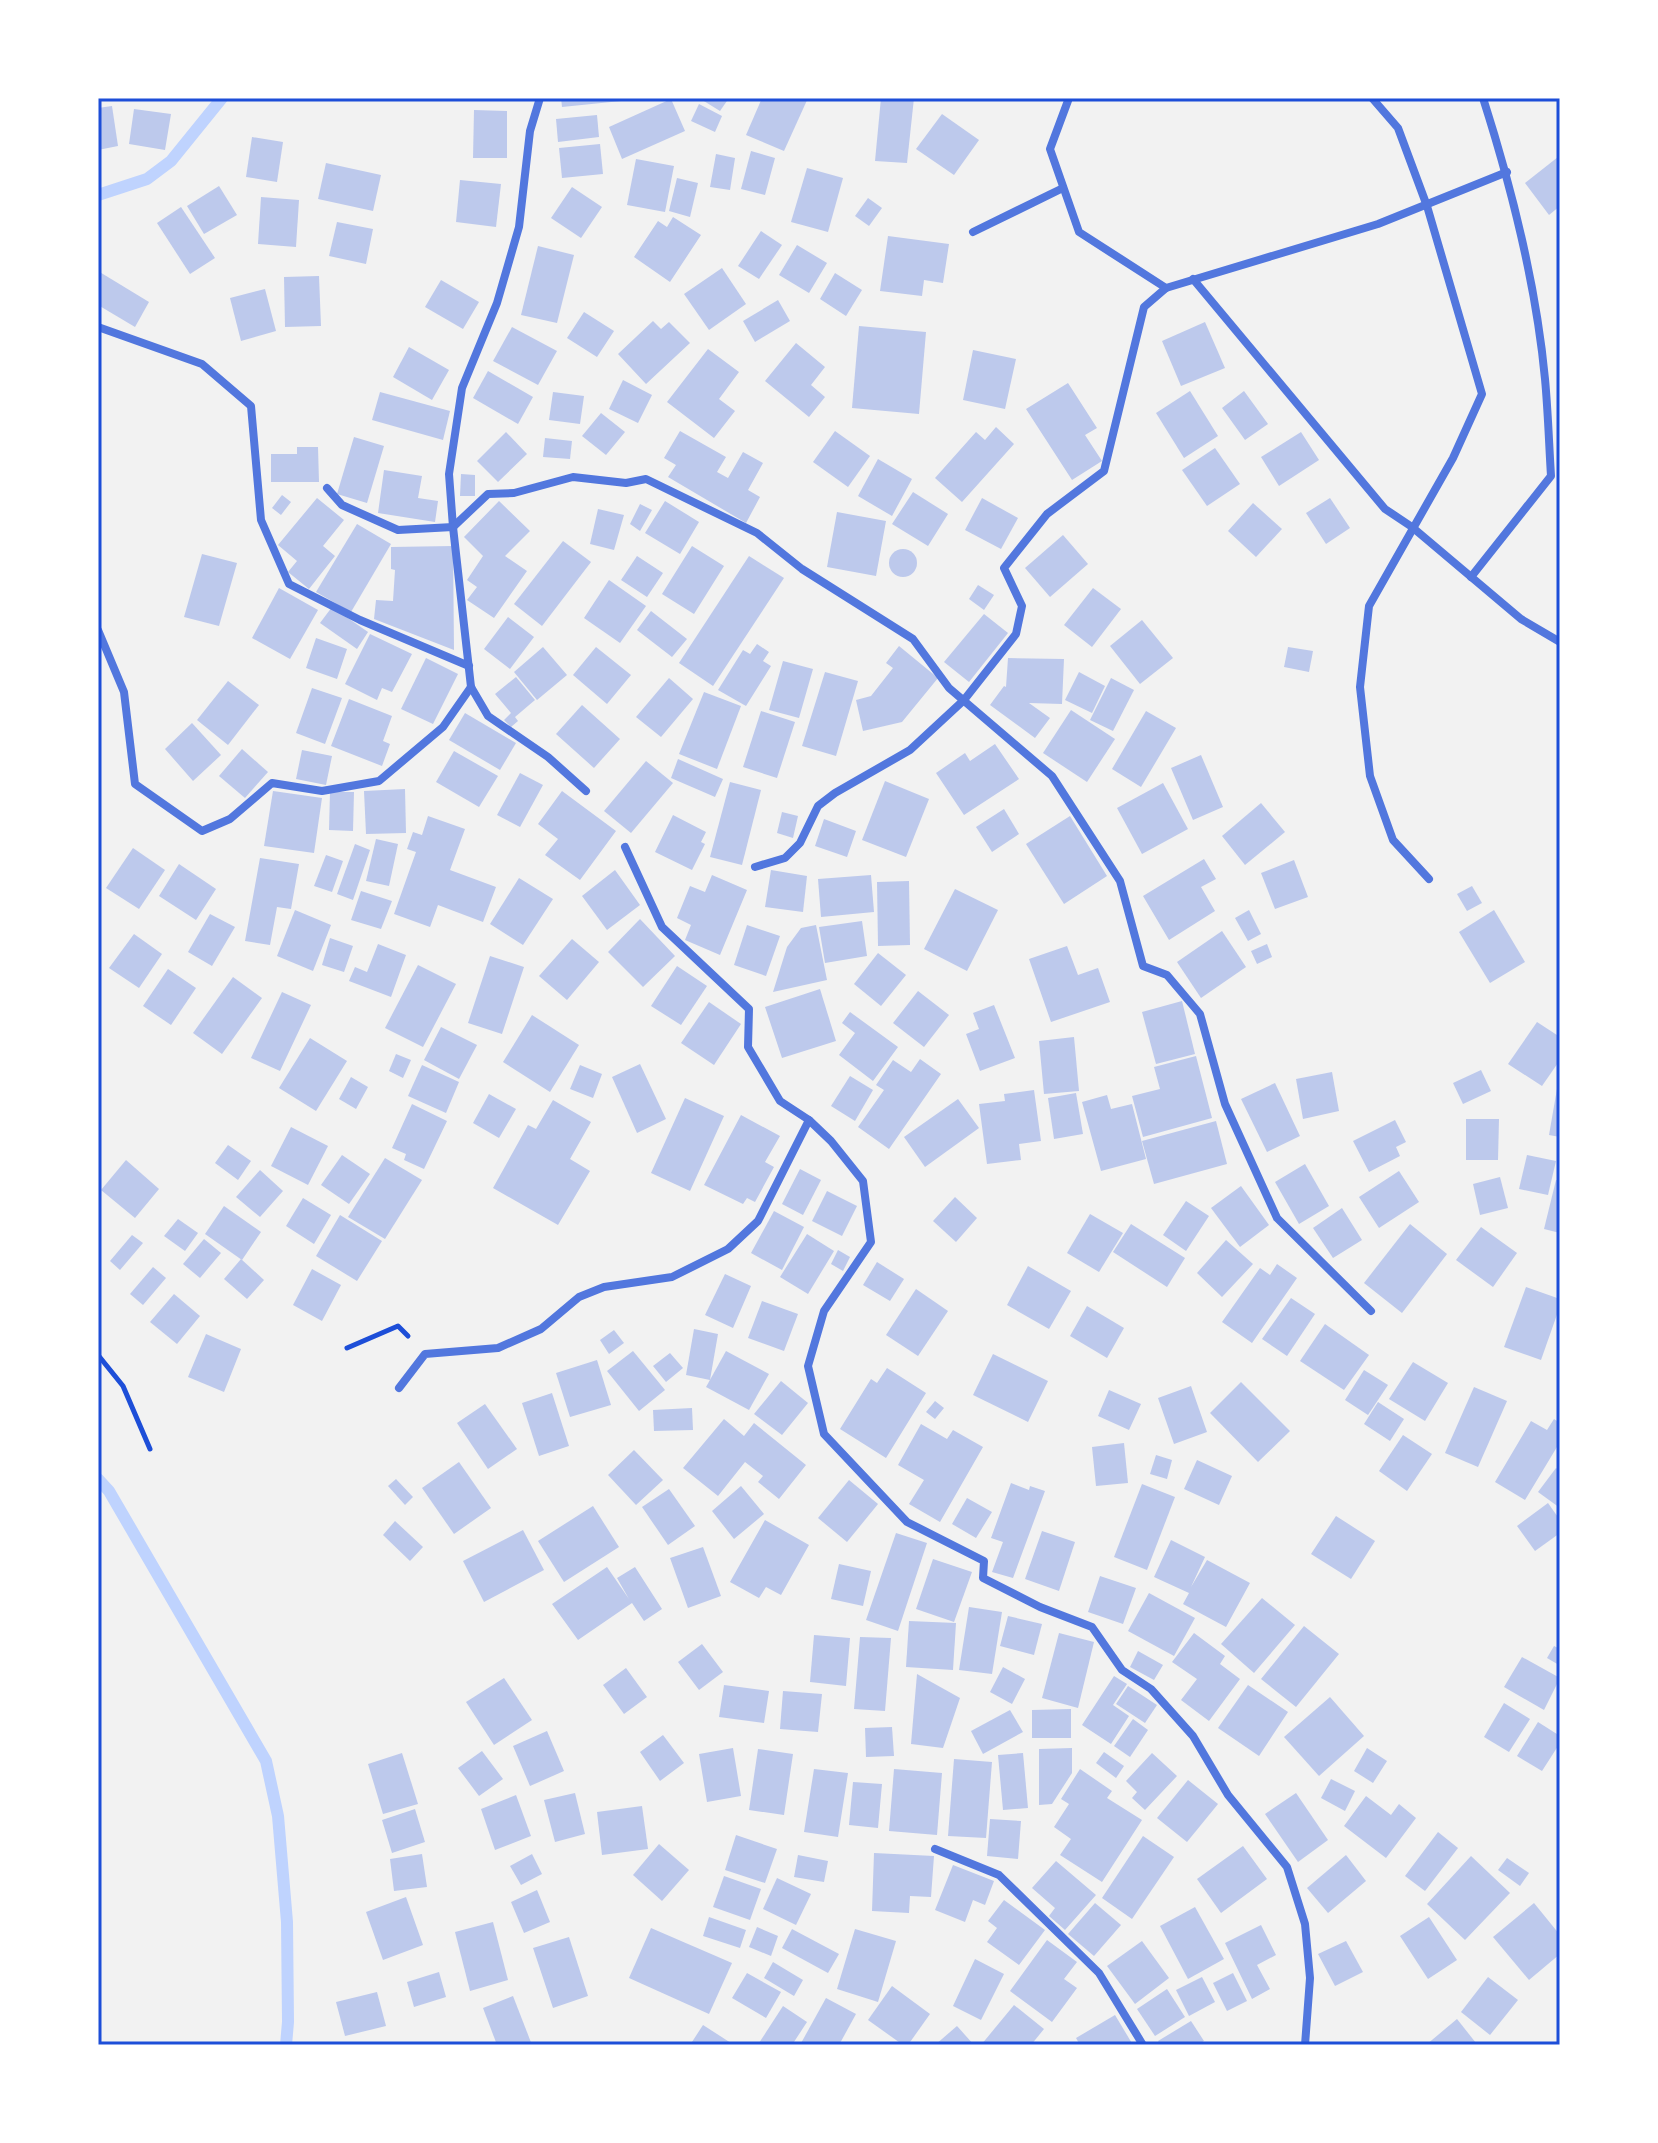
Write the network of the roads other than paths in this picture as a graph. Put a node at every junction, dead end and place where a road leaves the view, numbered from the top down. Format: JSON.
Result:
{"nodes":[{"id":1,"x":540,"y":98,"type":"edge"},
{"id":2,"x":1069,"y":98,"type":"edge"},
{"id":3,"x":1372,"y":98,"type":"edge"},
{"id":4,"x":1483,"y":98,"type":"edge"},
{"id":5,"x":1507,"y":172,"type":"junction"},
{"id":6,"x":1063,"y":188,"type":"junction"},
{"id":7,"x":1427,"y":206,"type":"junction"},
{"id":8,"x":973,"y":232,"type":"dead end"},
{"id":9,"x":1193,"y":279,"type":"junction"},
{"id":10,"x":1166,"y":288,"type":"junction"},
{"id":11,"x":98,"y":327,"type":"edge"},
{"id":12,"x":327,"y":488,"type":"dead end"},
{"id":13,"x":453,"y":527,"type":"junction"},
{"id":14,"x":1412,"y":527,"type":"junction"},
{"id":15,"x":1471,"y":577,"type":"junction"},
{"id":16,"x":98,"y":630,"type":"edge"},
{"id":17,"x":1560,"y":642,"type":"edge"},
{"id":18,"x":469,"y":666,"type":"junction"},
{"id":19,"x":471,"y":687,"type":"junction"},
{"id":20,"x":964,"y":700,"type":"junction"},
{"id":21,"x":586,"y":791,"type":"dead end"},
{"id":22,"x":625,"y":847,"type":"dead end"},
{"id":23,"x":755,"y":867,"type":"dead end"},
{"id":24,"x":1429,"y":879,"type":"dead end"},
{"id":25,"x":809,"y":1120,"type":"junction"},
{"id":26,"x":1371,"y":1311,"type":"dead end"},
{"id":27,"x":399,"y":1388,"type":"dead end"},
{"id":28,"x":935,"y":1849,"type":"dead end"},
{"id":29,"x":1143,"y":2045,"type":"edge"},
{"id":30,"x":1305,"y":2045,"type":"edge"}],
"edges":[{"from":1,"to":13,"type":"street"},
{"from":2,"to":6,"type":"street"},
{"from":3,"to":7,"type":"street"},
{"from":4,"to":5,"type":"street"},
{"from":5,"to":7,"type":"street"},
{"from":5,"to":15,"type":"street"},
{"from":6,"to":8,"type":"street"},
{"from":6,"to":10,"type":"street"},
{"from":7,"to":9,"type":"street"},
{"from":7,"to":14,"type":"street"},
{"from":9,"to":10,"type":"street"},
{"from":9,"to":14,"type":"street"},
{"from":10,"to":20,"type":"street"},
{"from":11,"to":18,"type":"street"},
{"from":12,"to":13,"type":"street"},
{"from":13,"to":18,"type":"street"},
{"from":13,"to":20,"type":"street"},
{"from":14,"to":15,"type":"street"},
{"from":14,"to":24,"type":"street"},
{"from":15,"to":17,"type":"street"},
{"from":16,"to":19,"type":"street"},
{"from":18,"to":19,"type":"street"},
{"from":19,"to":21,"type":"street"},
{"from":20,"to":23,"type":"street"},
{"from":20,"to":26,"type":"street"},
{"from":22,"to":25,"type":"street"},
{"from":25,"to":27,"type":"street"},
{"from":25,"to":30,"type":"street"},
{"from":28,"to":29,"type":"street"}]}
